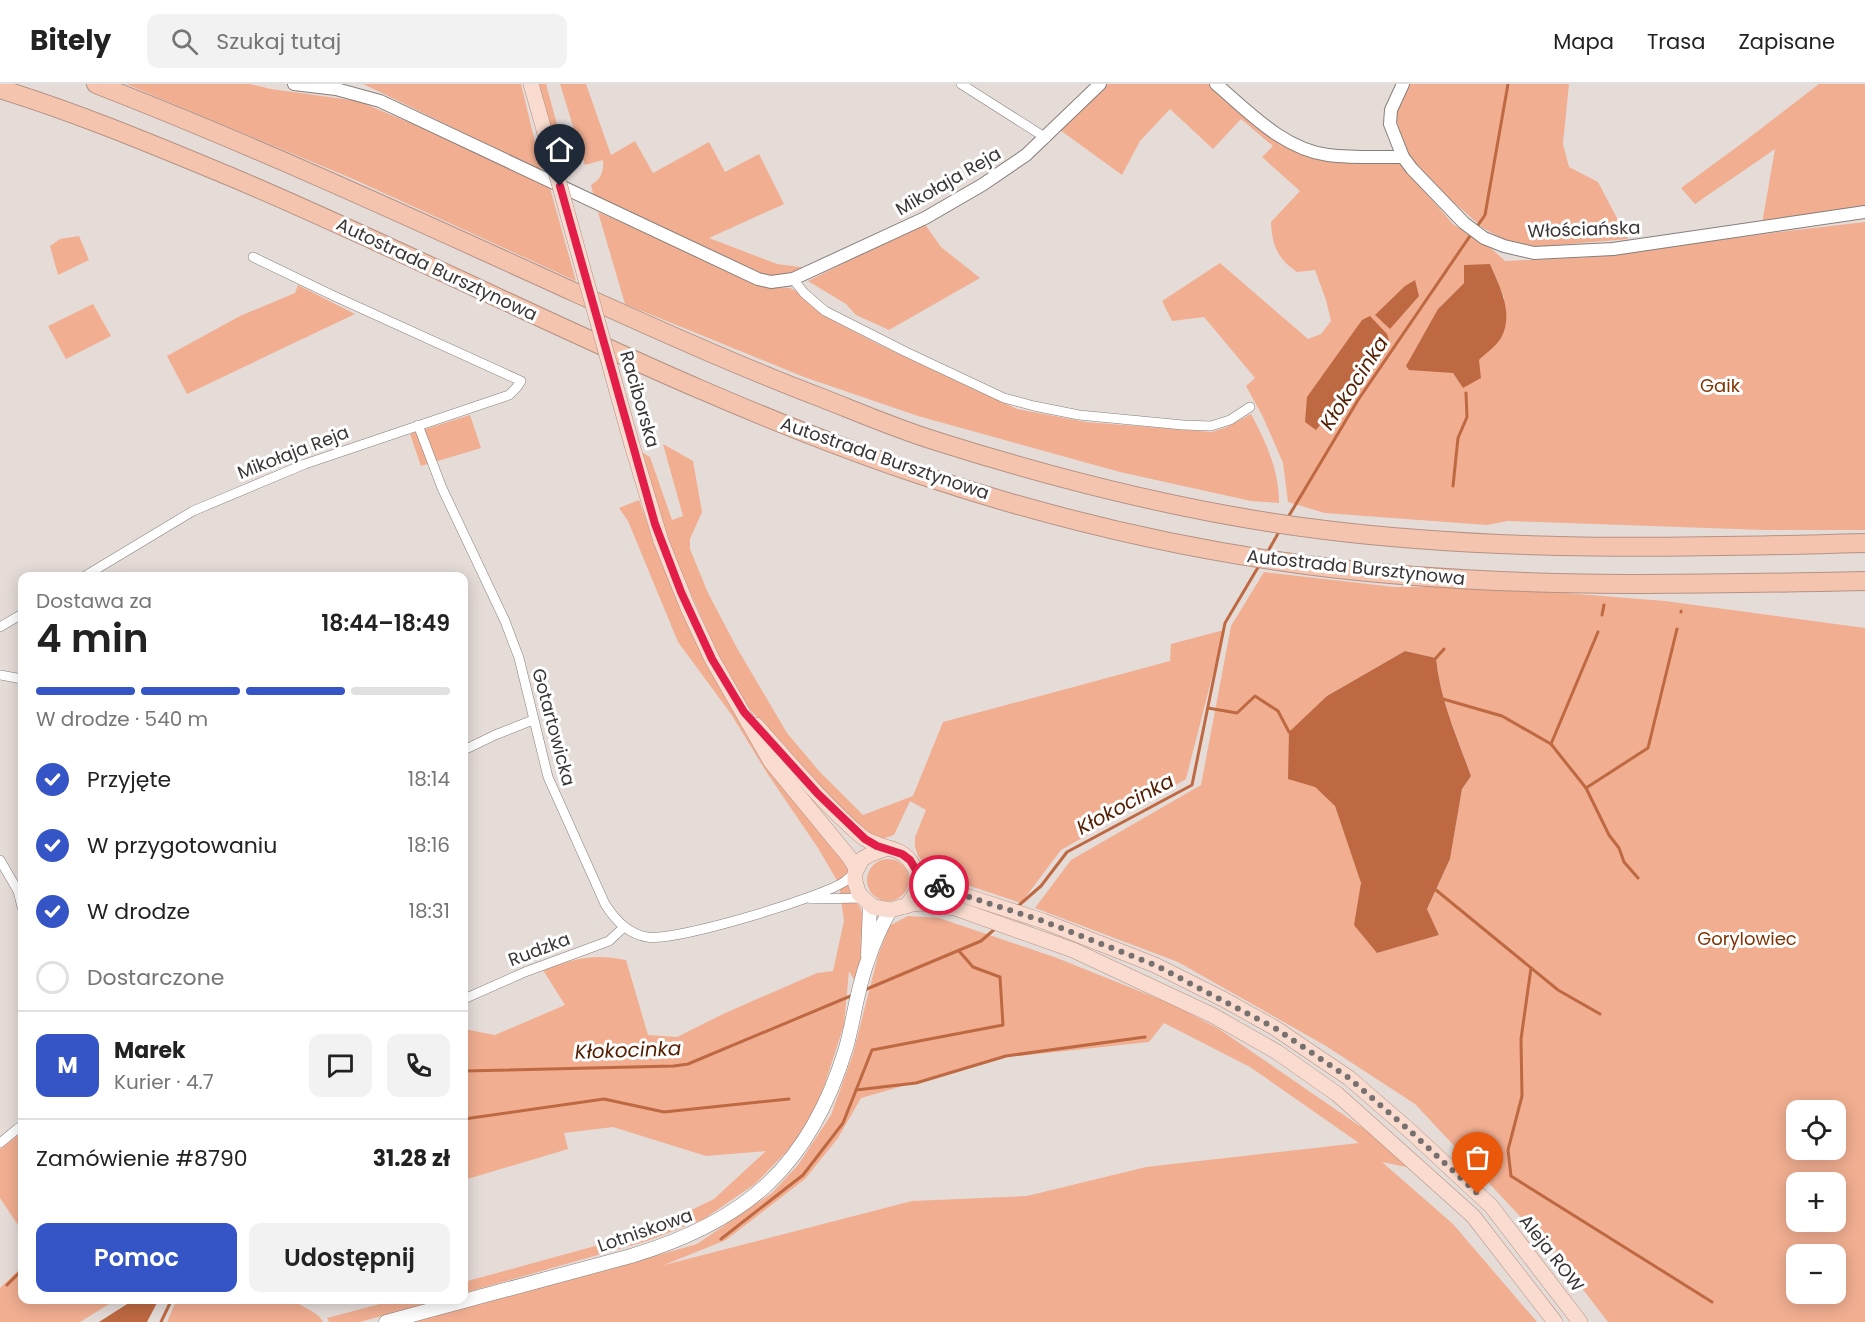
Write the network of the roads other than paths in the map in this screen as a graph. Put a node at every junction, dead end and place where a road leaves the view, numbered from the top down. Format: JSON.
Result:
{"nodes":[{"id":1,"x":96,"y":84,"type":"edge"},
{"id":2,"x":294,"y":84,"type":"edge"},
{"id":3,"x":531,"y":84,"type":"edge"},
{"id":4,"x":961,"y":84,"type":"edge"},
{"id":5,"x":1100,"y":84,"type":"edge"},
{"id":6,"x":1216,"y":84,"type":"edge"},
{"id":7,"x":1403,"y":84,"type":"edge"},
{"id":8,"x":3,"y":90,"type":"edge"},
{"id":9,"x":1046,"y":138,"type":"junction"},
{"id":10,"x":1403,"y":157,"type":"junction"},
{"id":11,"x":1865,"y":212,"type":"edge"},
{"id":12,"x":253,"y":257,"type":"dead end"},
{"id":13,"x":793,"y":279,"type":"junction"},
{"id":14,"x":1250,"y":407,"type":"dead end"},
{"id":15,"x":418,"y":425,"type":"junction"},
{"id":16,"x":1865,"y":543,"type":"edge"},
{"id":17,"x":92,"y":572,"type":"edge"},
{"id":18,"x":1865,"y":581,"type":"edge"},
{"id":19,"x":18,"y":616,"type":"edge"},
{"id":20,"x":0,"y":627,"type":"edge"},
{"id":21,"x":0,"y":675,"type":"edge"},
{"id":22,"x":18,"y":677,"type":"edge"},
{"id":23,"x":744,"y":712,"type":"junction"},
{"id":24,"x":533,"y":720,"type":"junction"},
{"id":25,"x":468,"y":748,"type":"edge"},
{"id":26,"x":888,"y":848,"type":"junction"},
{"id":27,"x":0,"y":860,"type":"edge"},
{"id":28,"x":855,"y":871,"type":"junction"},
{"id":29,"x":919,"y":875,"type":"junction"},
{"id":30,"x":18,"y":891,"type":"edge"},
{"id":31,"x":803,"y":900,"type":"junction"},
{"id":32,"x":866,"y":901,"type":"junction"},
{"id":33,"x":906,"y":906,"type":"junction"},
{"id":34,"x":890,"y":910,"type":"junction"},
{"id":35,"x":624,"y":927,"type":"junction"},
{"id":36,"x":868,"y":960,"type":"junction"},
{"id":37,"x":468,"y":997,"type":"edge"},
{"id":38,"x":18,"y":1128,"type":"edge"},
{"id":39,"x":0,"y":1143,"type":"edge"},
{"id":40,"x":468,"y":1300,"type":"edge"},
{"id":41,"x":452,"y":1304,"type":"edge"},
{"id":42,"x":386,"y":1322,"type":"edge"},
{"id":43,"x":1555,"y":1322,"type":"edge"},
{"id":44,"x":1580,"y":1322,"type":"edge"}],
"edges":[{"from":1,"to":16,"type":"highway","name":"Autostrada Bursztynowa"},
{"from":2,"to":13,"type":"street"},
{"from":3,"to":23,"type":"main road","name":"Raciborska","bridge":true},
{"from":4,"to":9,"type":"street"},
{"from":5,"to":9,"type":"street","name":"Mikołaja Reja"},
{"from":6,"to":10,"type":"street"},
{"from":7,"to":10,"type":"street"},
{"from":8,"to":18,"type":"highway","name":"Autostrada Bursztynowa"},
{"from":9,"to":13,"type":"street","name":"Mikołaja Reja"},
{"from":10,"to":11,"type":"street","name":"Włościańska"},
{"from":12,"to":15,"type":"street","name":"Mikołaja Reja"},
{"from":13,"to":14,"type":"street"},
{"from":15,"to":17,"type":"street","name":"Mikołaja Reja"},
{"from":15,"to":24,"type":"street","name":"Gotartowicka"},
{"from":19,"to":20,"type":"street"},
{"from":21,"to":22,"type":"street"},
{"from":23,"to":26,"type":"main road","name":"Raciborska"},
{"from":23,"to":28,"type":"main road","name":"Raciborska"},
{"from":24,"to":25,"type":"street"},
{"from":24,"to":35,"type":"street","name":"Gotartowicka"},
{"from":26,"to":28,"type":"main road"},
{"from":26,"to":29,"type":"main road"},
{"from":27,"to":30,"type":"street"},
{"from":28,"to":31,"type":"street"},
{"from":28,"to":32,"type":"main road"},
{"from":29,"to":33,"type":"main road"},
{"from":29,"to":44,"type":"main road","name":"Aleja ROW"},
{"from":31,"to":32,"type":"street"},
{"from":31,"to":35,"type":"street"},
{"from":32,"to":34,"type":"main road"},
{"from":32,"to":36,"type":"main road","name":"Lotniskowa"},
{"from":33,"to":34,"type":"main road"},
{"from":33,"to":43,"type":"main road"},
{"from":34,"to":36,"type":"main road","name":"Lotniskowa"},
{"from":35,"to":37,"type":"street","name":"Rudzka"},
{"from":36,"to":40,"type":"main road","name":"Lotniskowa"},
{"from":38,"to":39,"type":"street"},
{"from":41,"to":42,"type":"main road","name":"Lotniskowa"}]}
